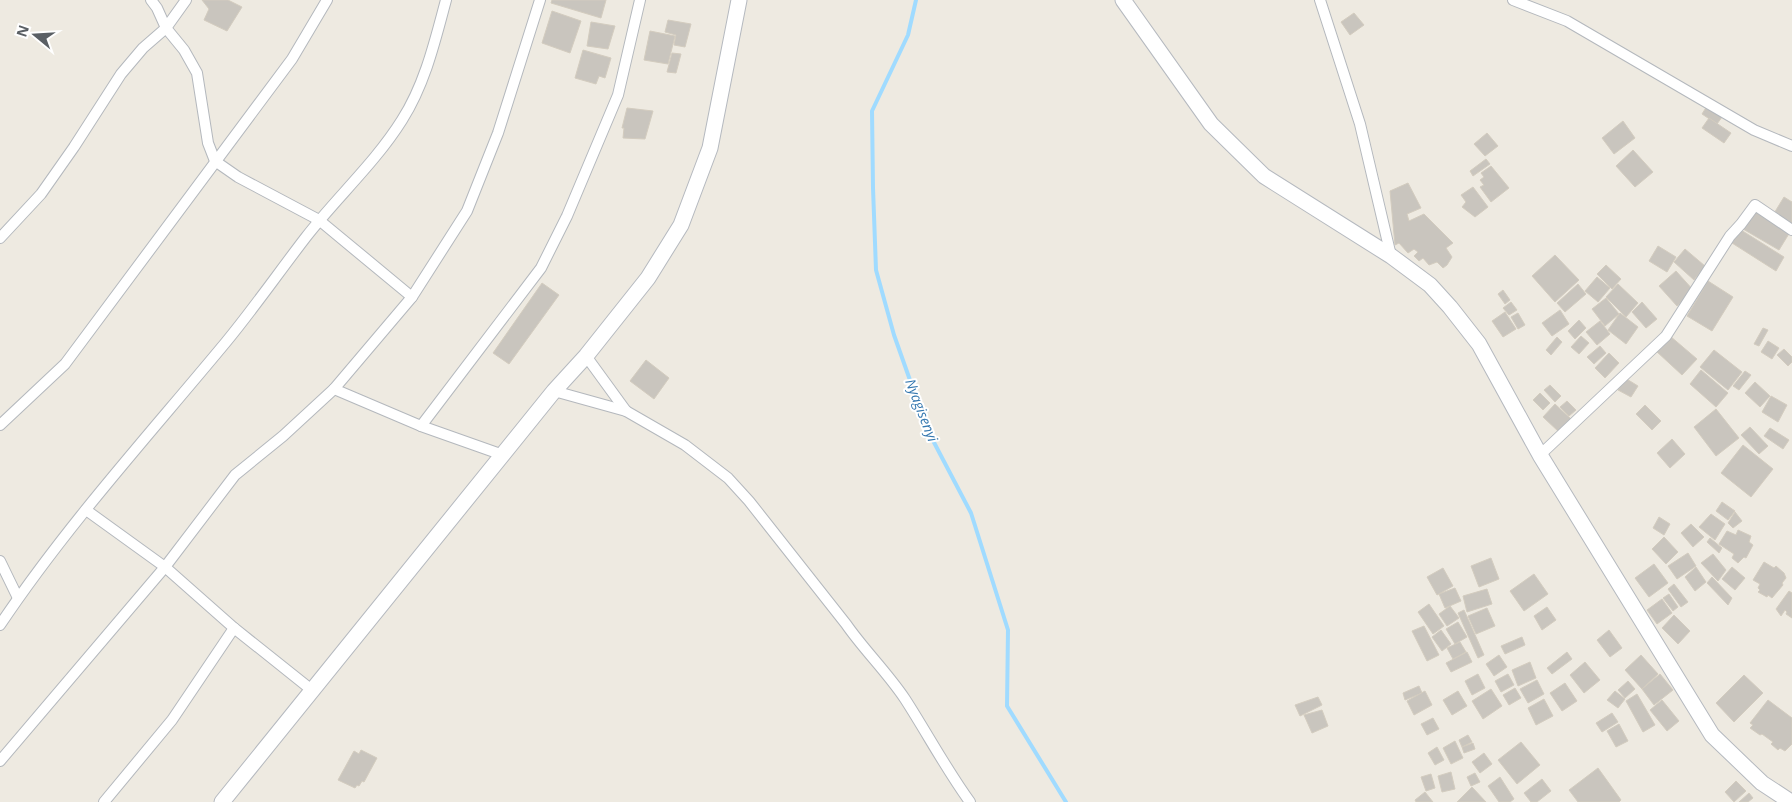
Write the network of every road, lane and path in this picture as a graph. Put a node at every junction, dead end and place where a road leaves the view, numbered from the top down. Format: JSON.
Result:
{"nodes":[{"id":1,"x":151,"y":0,"type":"edge"},
{"id":2,"x":186,"y":0,"type":"edge"},
{"id":3,"x":326,"y":0,"type":"edge"},
{"id":4,"x":446,"y":0,"type":"edge"},
{"id":5,"x":540,"y":0,"type":"edge"},
{"id":6,"x":640,"y":0,"type":"edge"},
{"id":7,"x":739,"y":0,"type":"edge"},
{"id":8,"x":1123,"y":0,"type":"edge"},
{"id":9,"x":1320,"y":0,"type":"edge"},
{"id":10,"x":1513,"y":0,"type":"edge"},
{"id":11,"x":166,"y":28,"type":"junction"},
{"id":12,"x":1792,"y":146,"type":"edge"},
{"id":13,"x":215,"y":161,"type":"junction"},
{"id":14,"x":319,"y":220,"type":"junction"},
{"id":15,"x":1792,"y":230,"type":"edge"},
{"id":16,"x":0,"y":238,"type":"edge"},
{"id":17,"x":1391,"y":256,"type":"junction"},
{"id":18,"x":412,"y":297,"type":"junction"},
{"id":19,"x":586,"y":356,"type":"junction"},
{"id":20,"x":334,"y":390,"type":"junction"},
{"id":21,"x":554,"y":391,"type":"junction"},
{"id":22,"x":626,"y":411,"type":"junction"},
{"id":23,"x":0,"y":424,"type":"edge"},
{"id":24,"x":422,"y":426,"type":"junction"},
{"id":25,"x":503,"y":455,"type":"junction"},
{"id":26,"x":1540,"y":455,"type":"junction"},
{"id":27,"x":86,"y":510,"type":"junction"},
{"id":28,"x":0,"y":561,"type":"edge"},
{"id":29,"x":165,"y":567,"type":"junction"},
{"id":30,"x":18,"y":598,"type":"junction"},
{"id":31,"x":0,"y":625,"type":"edge"},
{"id":32,"x":234,"y":628,"type":"junction"},
{"id":33,"x":313,"y":691,"type":"junction"},
{"id":34,"x":0,"y":761,"type":"edge"},
{"id":35,"x":104,"y":802,"type":"edge"},
{"id":36,"x":222,"y":802,"type":"edge"},
{"id":37,"x":970,"y":802,"type":"edge"},
{"id":38,"x":1791,"y":802,"type":"edge"}],
"edges":[{"from":1,"to":11,"type":"street"},
{"from":2,"to":11,"type":"street"},
{"from":3,"to":13,"type":"street"},
{"from":4,"to":14,"type":"street"},
{"from":5,"to":18,"type":"street"},
{"from":6,"to":24,"type":"street"},
{"from":7,"to":19,"type":"main road"},
{"from":8,"to":17,"type":"main road"},
{"from":9,"to":17,"type":"street"},
{"from":10,"to":12,"type":"street"},
{"from":11,"to":13,"type":"street"},
{"from":11,"to":16,"type":"street"},
{"from":13,"to":14,"type":"street"},
{"from":13,"to":23,"type":"street"},
{"from":14,"to":18,"type":"street"},
{"from":14,"to":27,"type":"street"},
{"from":15,"to":26,"type":"street"},
{"from":17,"to":26,"type":"main road"},
{"from":18,"to":20,"type":"street"},
{"from":19,"to":21,"type":"main road"},
{"from":19,"to":22,"type":"street"},
{"from":20,"to":24,"type":"street"},
{"from":20,"to":29,"type":"street"},
{"from":21,"to":22,"type":"street"},
{"from":21,"to":25,"type":"main road"},
{"from":22,"to":37,"type":"street"},
{"from":24,"to":25,"type":"street"},
{"from":25,"to":33,"type":"main road"},
{"from":26,"to":38,"type":"main road"},
{"from":27,"to":29,"type":"street"},
{"from":27,"to":30,"type":"street"},
{"from":28,"to":30,"type":"street"},
{"from":29,"to":32,"type":"street"},
{"from":29,"to":34,"type":"street"},
{"from":30,"to":31,"type":"street"},
{"from":32,"to":33,"type":"street"},
{"from":32,"to":35,"type":"street"},
{"from":33,"to":36,"type":"main road"}]}
